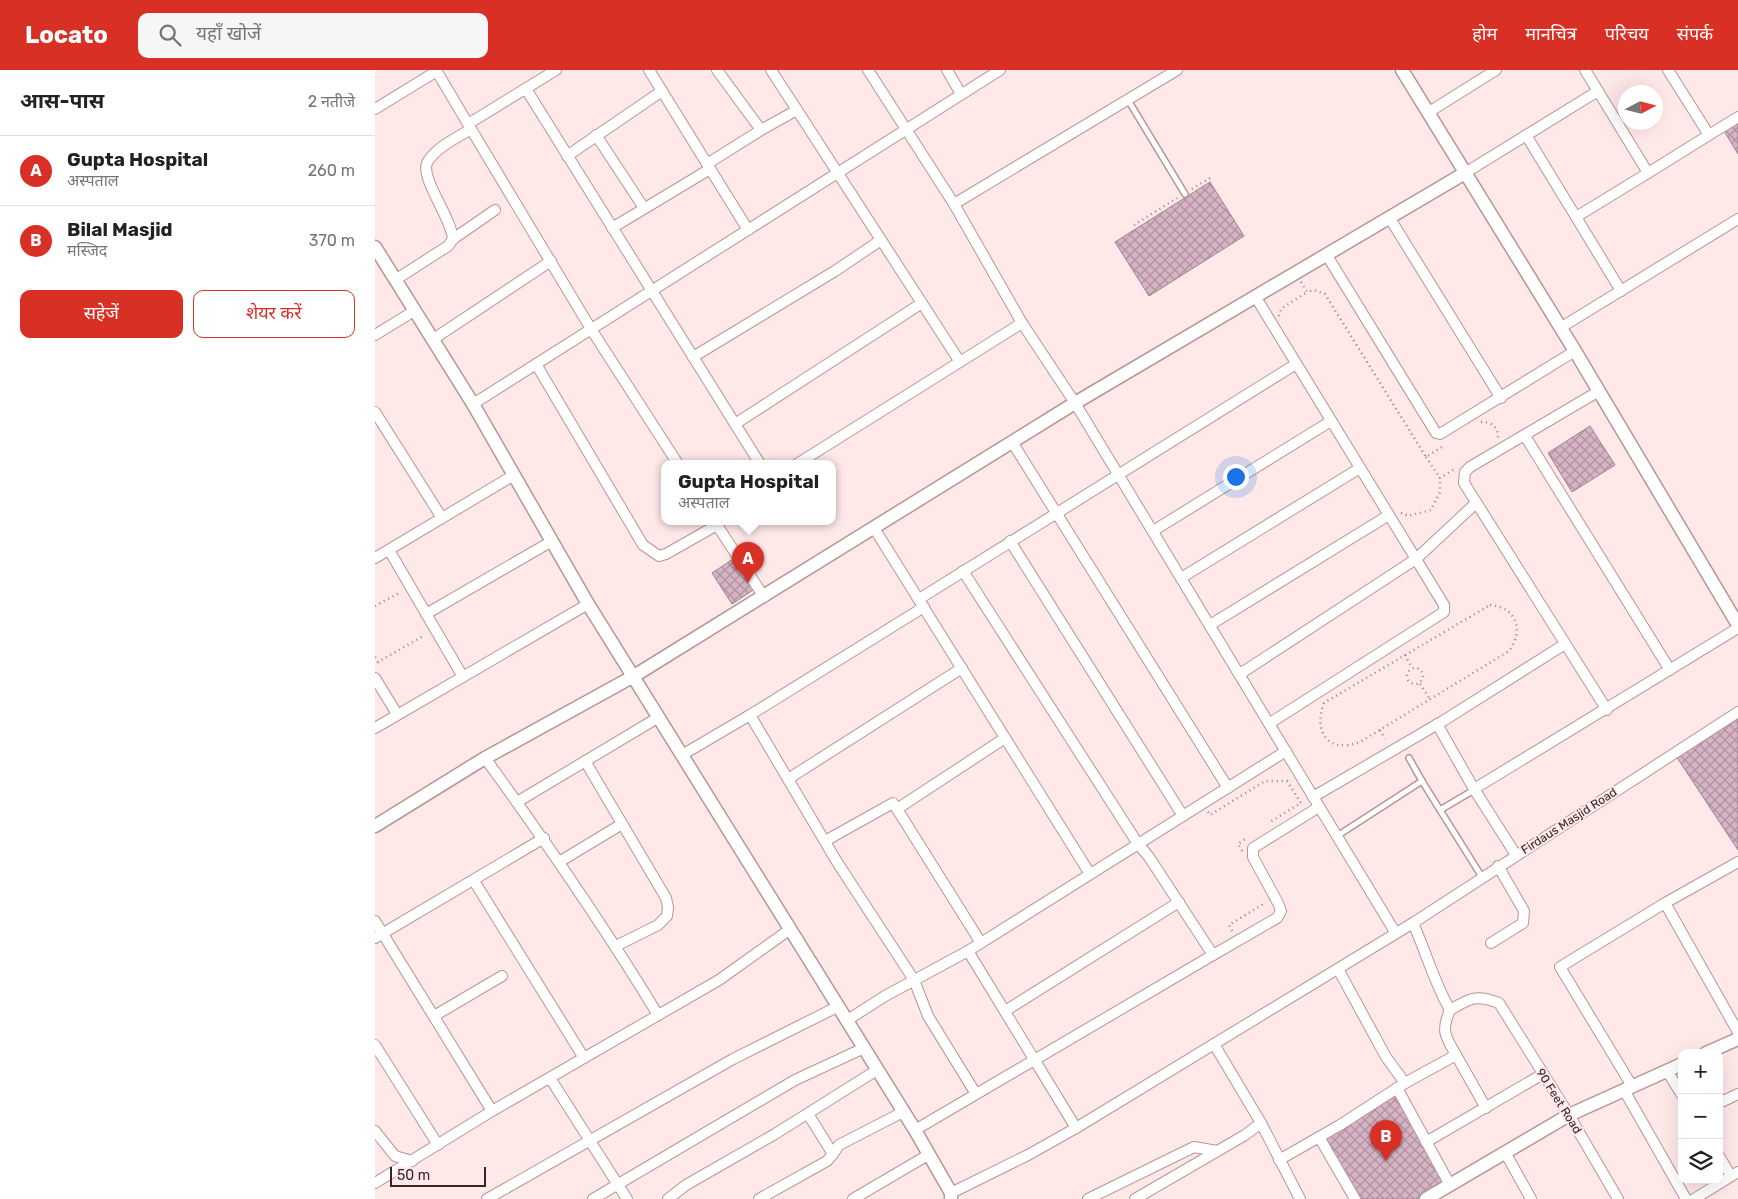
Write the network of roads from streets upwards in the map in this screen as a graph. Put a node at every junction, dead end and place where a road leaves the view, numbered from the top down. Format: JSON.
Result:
{"nodes":[{"id":1,"x":556,"y":70,"type":"edge"},
{"id":2,"x":649,"y":70,"type":"edge"},
{"id":3,"x":717,"y":70,"type":"edge"},
{"id":4,"x":771,"y":70,"type":"edge"},
{"id":5,"x":868,"y":70,"type":"edge"},
{"id":6,"x":947,"y":70,"type":"edge"},
{"id":7,"x":1000,"y":70,"type":"edge"},
{"id":8,"x":1177,"y":70,"type":"edge"},
{"id":9,"x":1402,"y":70,"type":"edge"},
{"id":10,"x":1496,"y":70,"type":"edge"},
{"id":11,"x":1585,"y":70,"type":"edge"},
{"id":12,"x":1668,"y":70,"type":"edge"},
{"id":13,"x":437,"y":71,"type":"edge"},
{"id":14,"x":526,"y":88,"type":"junction"},
{"id":15,"x":1598,"y":90,"type":"junction"},
{"id":16,"x":662,"y":91,"type":"junction"},
{"id":17,"x":961,"y":94,"type":"junction"},
{"id":18,"x":375,"y":109,"type":"edge"},
{"id":19,"x":797,"y":110,"type":"junction"},
{"id":20,"x":1429,"y":112,"type":"junction"},
{"id":21,"x":1738,"y":117,"type":"edge"},
{"id":22,"x":470,"y":126,"type":"junction"},
{"id":23,"x":906,"y":129,"type":"junction"},
{"id":24,"x":761,"y":130,"type":"junction"},
{"id":25,"x":596,"y":135,"type":"junction"},
{"id":26,"x":1526,"y":135,"type":"junction"},
{"id":27,"x":1709,"y":136,"type":"junction"},
{"id":28,"x":567,"y":156,"type":"junction"},
{"id":29,"x":709,"y":166,"type":"junction"},
{"id":30,"x":837,"y":173,"type":"junction"},
{"id":31,"x":1465,"y":173,"type":"junction"},
{"id":32,"x":1648,"y":173,"type":"junction"},
{"id":33,"x":954,"y":204,"type":"junction"},
{"id":34,"x":644,"y":208,"type":"junction"},
{"id":35,"x":495,"y":210,"type":"dead end"},
{"id":36,"x":1389,"y":217,"type":"junction"},
{"id":37,"x":1576,"y":217,"type":"junction"},
{"id":38,"x":1738,"y":219,"type":"edge"},
{"id":39,"x":612,"y":228,"type":"junction"},
{"id":40,"x":748,"y":230,"type":"junction"},
{"id":41,"x":453,"y":239,"type":"junction"},
{"id":42,"x":881,"y":240,"type":"junction"},
{"id":43,"x":375,"y":247,"type":"edge"},
{"id":44,"x":1326,"y":254,"type":"junction"},
{"id":45,"x":551,"y":261,"type":"junction"},
{"id":46,"x":395,"y":280,"type":"junction"},
{"id":47,"x":1621,"y":290,"type":"junction"},
{"id":48,"x":651,"y":291,"type":"junction"},
{"id":49,"x":1255,"y":296,"type":"junction"},
{"id":50,"x":922,"y":303,"type":"junction"},
{"id":51,"x":414,"y":311,"type":"junction"},
{"id":52,"x":1022,"y":323,"type":"junction"},
{"id":53,"x":1561,"y":328,"type":"junction"},
{"id":54,"x":591,"y":329,"type":"junction"},
{"id":55,"x":375,"y":335,"type":"edge"},
{"id":56,"x":432,"y":340,"type":"junction"},
{"id":57,"x":1575,"y":351,"type":"junction"},
{"id":58,"x":693,"y":357,"type":"junction"},
{"id":59,"x":960,"y":362,"type":"junction"},
{"id":60,"x":536,"y":364,"type":"junction"},
{"id":61,"x":1296,"y":364,"type":"junction"},
{"id":62,"x":1599,"y":391,"type":"junction"},
{"id":63,"x":1501,"y":398,"type":"junction"},
{"id":64,"x":1075,"y":403,"type":"junction"},
{"id":65,"x":473,"y":404,"type":"junction"},
{"id":66,"x":375,"y":412,"type":"edge"},
{"id":67,"x":1331,"y":421,"type":"junction"},
{"id":68,"x":735,"y":424,"type":"junction"},
{"id":69,"x":1525,"y":436,"type":"junction"},
{"id":70,"x":1013,"y":442,"type":"junction"},
{"id":71,"x":675,"y":460,"type":"edge"},
{"id":72,"x":758,"y":460,"type":"edge"},
{"id":73,"x":803,"y":460,"type":"edge"},
{"id":74,"x":1360,"y":468,"type":"junction"},
{"id":75,"x":514,"y":475,"type":"junction"},
{"id":76,"x":1119,"y":475,"type":"junction"},
{"id":77,"x":1476,"y":504,"type":"junction"},
{"id":78,"x":1056,"y":512,"type":"junction"},
{"id":79,"x":1393,"y":513,"type":"junction"},
{"id":80,"x":442,"y":518,"type":"junction"},
{"id":81,"x":713,"y":525,"type":"edge"},
{"id":82,"x":717,"y":525,"type":"edge"},
{"id":83,"x":874,"y":528,"type":"junction"},
{"id":84,"x":1153,"y":531,"type":"junction"},
{"id":85,"x":552,"y":541,"type":"junction"},
{"id":86,"x":1010,"y":541,"type":"junction"},
{"id":87,"x":389,"y":550,"type":"junction"},
{"id":88,"x":375,"y":558,"type":"edge"},
{"id":89,"x":1417,"y":559,"type":"junction"},
{"id":90,"x":963,"y":571,"type":"junction"},
{"id":91,"x":1181,"y":578,"type":"junction"},
{"id":92,"x":764,"y":597,"type":"junction"},
{"id":93,"x":921,"y":603,"type":"junction"},
{"id":94,"x":588,"y":604,"type":"junction"},
{"id":95,"x":426,"y":614,"type":"junction"},
{"id":96,"x":1210,"y":625,"type":"junction"},
{"id":97,"x":1738,"y":626,"type":"edge"},
{"id":98,"x":1565,"y":644,"type":"junction"},
{"id":99,"x":962,"y":668,"type":"junction"},
{"id":100,"x":1670,"y":670,"type":"junction"},
{"id":101,"x":1240,"y":674,"type":"junction"},
{"id":102,"x":634,"y":676,"type":"junction"},
{"id":103,"x":463,"y":677,"type":"junction"},
{"id":104,"x":375,"y":678,"type":"edge"},
{"id":105,"x":1607,"y":710,"type":"junction"},
{"id":106,"x":1738,"y":712,"type":"edge"},
{"id":107,"x":397,"y":714,"type":"junction"},
{"id":108,"x":750,"y":715,"type":"junction"},
{"id":109,"x":659,"y":717,"type":"junction"},
{"id":110,"x":1270,"y":724,"type":"junction"},
{"id":111,"x":1437,"y":724,"type":"junction"},
{"id":112,"x":375,"y":728,"type":"edge"},
{"id":113,"x":1005,"y":738,"type":"junction"},
{"id":114,"x":1286,"y":751,"type":"junction"},
{"id":115,"x":681,"y":754,"type":"junction"},
{"id":116,"x":485,"y":758,"type":"junction"},
{"id":117,"x":585,"y":761,"type":"junction"},
{"id":118,"x":788,"y":779,"type":"junction"},
{"id":119,"x":1228,"y":788,"type":"junction"},
{"id":120,"x":1474,"y":790,"type":"junction"},
{"id":121,"x":1313,"y":797,"type":"junction"},
{"id":122,"x":517,"y":802,"type":"junction"},
{"id":123,"x":1319,"y":807,"type":"junction"},
{"id":124,"x":897,"y":809,"type":"junction"},
{"id":125,"x":1183,"y":816,"type":"junction"},
{"id":126,"x":622,"y":824,"type":"junction"},
{"id":127,"x":375,"y":826,"type":"edge"},
{"id":128,"x":544,"y":838,"type":"junction"},
{"id":129,"x":825,"y":842,"type":"junction"},
{"id":130,"x":1137,"y":844,"type":"junction"},
{"id":131,"x":1516,"y":855,"type":"junction"},
{"id":132,"x":559,"y":862,"type":"junction"},
{"id":133,"x":1738,"y":862,"type":"edge"},
{"id":134,"x":1498,"y":866,"type":"junction"},
{"id":135,"x":1090,"y":874,"type":"junction"},
{"id":136,"x":475,"y":881,"type":"junction"},
{"id":137,"x":1179,"y":902,"type":"junction"},
{"id":138,"x":1665,"y":903,"type":"junction"},
{"id":139,"x":375,"y":921,"type":"edge"},
{"id":140,"x":1413,"y":923,"type":"junction"},
{"id":141,"x":789,"y":930,"type":"junction"},
{"id":142,"x":1397,"y":931,"type":"junction"},
{"id":143,"x":379,"y":936,"type":"edge"},
{"id":144,"x":981,"y":943,"type":"junction"},
{"id":145,"x":1491,"y":943,"type":"dead end"},
{"id":146,"x":616,"y":946,"type":"junction"},
{"id":147,"x":968,"y":951,"type":"junction"},
{"id":148,"x":1213,"y":955,"type":"junction"},
{"id":149,"x":1337,"y":969,"type":"junction"},
{"id":150,"x":502,"y":976,"type":"dead end"},
{"id":151,"x":914,"y":980,"type":"junction"},
{"id":152,"x":837,"y":1006,"type":"junction"},
{"id":153,"x":1450,"y":1010,"type":"junction"},
{"id":154,"x":1005,"y":1011,"type":"junction"},
{"id":155,"x":658,"y":1014,"type":"junction"},
{"id":156,"x":434,"y":1016,"type":"junction"},
{"id":157,"x":846,"y":1020,"type":"junction"},
{"id":158,"x":1738,"y":1032,"type":"edge"},
{"id":159,"x":1738,"y":1038,"type":"edge"},
{"id":160,"x":1214,"y":1044,"type":"junction"},
{"id":161,"x":375,"y":1045,"type":"edge"},
{"id":162,"x":864,"y":1048,"type":"junction"},
{"id":163,"x":1715,"y":1049,"type":"edge"},
{"id":164,"x":1455,"y":1055,"type":"junction"},
{"id":165,"x":584,"y":1058,"type":"junction"},
{"id":166,"x":1035,"y":1060,"type":"junction"},
{"id":167,"x":1678,"y":1066,"type":"edge"},
{"id":168,"x":877,"y":1070,"type":"junction"},
{"id":169,"x":1667,"y":1071,"type":"junction"},
{"id":170,"x":1543,"y":1074,"type":"junction"},
{"id":171,"x":550,"y":1078,"type":"junction"},
{"id":172,"x":1401,"y":1085,"type":"junction"},
{"id":173,"x":1628,"y":1088,"type":"junction"},
{"id":174,"x":976,"y":1094,"type":"junction"},
{"id":175,"x":1681,"y":1094,"type":"edge"},
{"id":176,"x":1738,"y":1094,"type":"edge"},
{"id":177,"x":1723,"y":1101,"type":"edge"},
{"id":178,"x":1486,"y":1108,"type":"junction"},
{"id":179,"x":493,"y":1111,"type":"junction"},
{"id":180,"x":903,"y":1112,"type":"junction"},
{"id":181,"x":808,"y":1114,"type":"junction"},
{"id":182,"x":1569,"y":1115,"type":"junction"},
{"id":183,"x":1261,"y":1123,"type":"junction"},
{"id":184,"x":1076,"y":1128,"type":"junction"},
{"id":185,"x":915,"y":1130,"type":"junction"},
{"id":186,"x":375,"y":1131,"type":"edge"},
{"id":187,"x":1319,"y":1137,"type":"junction"},
{"id":188,"x":591,"y":1141,"type":"junction"},
{"id":189,"x":1426,"y":1142,"type":"junction"},
{"id":190,"x":437,"y":1145,"type":"junction"},
{"id":191,"x":1217,"y":1151,"type":"junction"},
{"id":192,"x":1505,"y":1152,"type":"junction"},
{"id":193,"x":833,"y":1154,"type":"junction"},
{"id":194,"x":928,"y":1155,"type":"junction"},
{"id":195,"x":1279,"y":1160,"type":"junction"},
{"id":196,"x":1723,"y":1160,"type":"edge"},
{"id":197,"x":412,"y":1161,"type":"junction"},
{"id":198,"x":1735,"y":1174,"type":"edge"},
{"id":199,"x":375,"y":1183,"type":"edge"},
{"id":200,"x":617,"y":1183,"type":"junction"},
{"id":201,"x":1450,"y":1185,"type":"junction"},
{"id":202,"x":951,"y":1196,"type":"edge"},
{"id":203,"x":487,"y":1199,"type":"edge"},
{"id":204,"x":593,"y":1199,"type":"edge"},
{"id":205,"x":627,"y":1199,"type":"edge"},
{"id":206,"x":668,"y":1199,"type":"edge"},
{"id":207,"x":759,"y":1199,"type":"edge"},
{"id":208,"x":853,"y":1199,"type":"edge"},
{"id":209,"x":1088,"y":1199,"type":"edge"},
{"id":210,"x":1135,"y":1199,"type":"edge"},
{"id":211,"x":1299,"y":1199,"type":"edge"},
{"id":212,"x":1355,"y":1199,"type":"edge"},
{"id":213,"x":1426,"y":1199,"type":"edge"},
{"id":214,"x":1531,"y":1199,"type":"edge"},
{"id":215,"x":1619,"y":1199,"type":"edge"},
{"id":216,"x":1686,"y":1199,"type":"edge"},
{"id":217,"x":1694,"y":1199,"type":"edge"}],
"edges":[{"from":1,"to":14,"type":"street"},
{"from":2,"to":16,"type":"street"},
{"from":3,"to":24,"type":"street"},
{"from":4,"to":19,"type":"street"},
{"from":5,"to":23,"type":"street"},
{"from":6,"to":17,"type":"street"},
{"from":7,"to":17,"type":"street"},
{"from":8,"to":33,"type":"street"},
{"from":9,"to":20,"type":"street"},
{"from":10,"to":20,"type":"street"},
{"from":11,"to":15,"type":"street"},
{"from":12,"to":27,"type":"street"},
{"from":13,"to":18,"type":"street"},
{"from":13,"to":22,"type":"street"},
{"from":14,"to":22,"type":"street"},
{"from":14,"to":28,"type":"street"},
{"from":15,"to":26,"type":"street"},
{"from":15,"to":32,"type":"street"},
{"from":16,"to":25,"type":"street"},
{"from":16,"to":29,"type":"street"},
{"from":17,"to":23,"type":"street"},
{"from":19,"to":24,"type":"street"},
{"from":19,"to":30,"type":"street"},
{"from":20,"to":31,"type":"street"},
{"from":21,"to":27,"type":"street"},
{"from":22,"to":41,"type":"street"},
{"from":22,"to":45,"type":"street"},
{"from":23,"to":30,"type":"street"},
{"from":23,"to":33,"type":"street"},
{"from":24,"to":29,"type":"street"},
{"from":25,"to":28,"type":"street"},
{"from":25,"to":34,"type":"street"},
{"from":26,"to":31,"type":"street"},
{"from":26,"to":37,"type":"street"},
{"from":27,"to":32,"type":"street"},
{"from":28,"to":39,"type":"street"},
{"from":29,"to":34,"type":"street"},
{"from":29,"to":40,"type":"street"},
{"from":30,"to":40,"type":"street"},
{"from":30,"to":42,"type":"street"},
{"from":31,"to":36,"type":"street"},
{"from":31,"to":53,"type":"street"},
{"from":32,"to":37,"type":"street"},
{"from":33,"to":52,"type":"street"},
{"from":34,"to":39,"type":"street"},
{"from":35,"to":41,"type":"street"},
{"from":36,"to":44,"type":"street"},
{"from":36,"to":63,"type":"street"},
{"from":37,"to":47,"type":"street"},
{"from":38,"to":47,"type":"street"},
{"from":39,"to":48,"type":"street"},
{"from":40,"to":48,"type":"street"},
{"from":41,"to":46,"type":"street"},
{"from":42,"to":50,"type":"street"},
{"from":42,"to":58,"type":"street"},
{"from":43,"to":46,"type":"street"},
{"from":44,"to":49,"type":"street"},
{"from":44,"to":63,"type":"street"},
{"from":45,"to":54,"type":"street"},
{"from":45,"to":56,"type":"street"},
{"from":46,"to":51,"type":"street"},
{"from":47,"to":53,"type":"street"},
{"from":48,"to":54,"type":"street"},
{"from":48,"to":58,"type":"street"},
{"from":49,"to":61,"type":"street"},
{"from":49,"to":64,"type":"street"},
{"from":50,"to":59,"type":"street"},
{"from":50,"to":68,"type":"street"},
{"from":51,"to":55,"type":"street"},
{"from":51,"to":56,"type":"street"},
{"from":52,"to":59,"type":"street"},
{"from":52,"to":64,"type":"street"},
{"from":53,"to":57,"type":"street"},
{"from":54,"to":60,"type":"street"},
{"from":54,"to":71,"type":"street"},
{"from":56,"to":65,"type":"street"},
{"from":57,"to":62,"type":"street"},
{"from":57,"to":63,"type":"street"},
{"from":58,"to":68,"type":"street"},
{"from":59,"to":73,"type":"street"},
{"from":60,"to":65,"type":"street"},
{"from":60,"to":81,"type":"street"},
{"from":61,"to":67,"type":"street"},
{"from":61,"to":76,"type":"street"},
{"from":62,"to":69,"type":"street"},
{"from":62,"to":97,"type":"street"},
{"from":64,"to":70,"type":"street"},
{"from":64,"to":76,"type":"street"},
{"from":65,"to":75,"type":"street"},
{"from":66,"to":80,"type":"street"},
{"from":67,"to":74,"type":"street"},
{"from":67,"to":84,"type":"street"},
{"from":68,"to":72,"type":"street"},
{"from":69,"to":77,"type":"street"},
{"from":69,"to":100,"type":"street"},
{"from":70,"to":78,"type":"street"},
{"from":70,"to":83,"type":"street"},
{"from":74,"to":79,"type":"street"},
{"from":74,"to":91,"type":"street"},
{"from":75,"to":80,"type":"street"},
{"from":75,"to":85,"type":"street"},
{"from":76,"to":78,"type":"street"},
{"from":76,"to":84,"type":"street"},
{"from":77,"to":89,"type":"street"},
{"from":77,"to":98,"type":"street"},
{"from":78,"to":86,"type":"street"},
{"from":78,"to":119,"type":"street"},
{"from":79,"to":89,"type":"street"},
{"from":79,"to":96,"type":"street"},
{"from":80,"to":87,"type":"street"},
{"from":82,"to":92,"type":"street"},
{"from":83,"to":92,"type":"street"},
{"from":83,"to":93,"type":"street"},
{"from":84,"to":91,"type":"street"},
{"from":85,"to":94,"type":"street"},
{"from":85,"to":95,"type":"street"},
{"from":86,"to":90,"type":"street"},
{"from":86,"to":125,"type":"street"},
{"from":87,"to":88,"type":"street"},
{"from":87,"to":95,"type":"street"},
{"from":89,"to":101,"type":"street"},
{"from":89,"to":110,"type":"street"},
{"from":90,"to":93,"type":"street"},
{"from":90,"to":130,"type":"street"},
{"from":91,"to":96,"type":"street"},
{"from":92,"to":102,"type":"street"},
{"from":93,"to":99,"type":"street"},
{"from":93,"to":108,"type":"street"},
{"from":94,"to":102,"type":"street"},
{"from":94,"to":103,"type":"street"},
{"from":95,"to":103,"type":"street"},
{"from":96,"to":101,"type":"street"},
{"from":97,"to":100,"type":"street"},
{"from":98,"to":105,"type":"street"},
{"from":98,"to":111,"type":"street"},
{"from":99,"to":113,"type":"street"},
{"from":99,"to":118,"type":"street"},
{"from":100,"to":105,"type":"street"},
{"from":101,"to":110,"type":"street"},
{"from":102,"to":109,"type":"street"},
{"from":102,"to":116,"type":"street"},
{"from":103,"to":107,"type":"street"},
{"from":104,"to":107,"type":"street"},
{"from":105,"to":120,"type":"street"},
{"from":106,"to":131,"type":"street"},
{"from":106,"to":142,"type":"street","name":"Firdaus Masjid Road"},
{"from":107,"to":112,"type":"street"},
{"from":108,"to":115,"type":"street"},
{"from":108,"to":118,"type":"street"},
{"from":109,"to":115,"type":"street"},
{"from":109,"to":117,"type":"street"},
{"from":110,"to":114,"type":"street"},
{"from":111,"to":120,"type":"street"},
{"from":111,"to":121,"type":"street"},
{"from":113,"to":124,"type":"street"},
{"from":113,"to":135,"type":"street"},
{"from":114,"to":119,"type":"street"},
{"from":114,"to":121,"type":"street"},
{"from":115,"to":141,"type":"street"},
{"from":116,"to":122,"type":"street"},
{"from":116,"to":127,"type":"street"},
{"from":117,"to":122,"type":"street"},
{"from":117,"to":126,"type":"street"},
{"from":118,"to":129,"type":"street"},
{"from":119,"to":125,"type":"street"},
{"from":120,"to":131,"type":"street"},
{"from":121,"to":123,"type":"street"},
{"from":122,"to":128,"type":"street"},
{"from":123,"to":142,"type":"street"},
{"from":123,"to":148,"type":"street"},
{"from":124,"to":129,"type":"street"},
{"from":124,"to":144,"type":"street"},
{"from":125,"to":130,"type":"street"},
{"from":126,"to":132,"type":"street"},
{"from":126,"to":146,"type":"street"},
{"from":128,"to":132,"type":"street"},
{"from":128,"to":136,"type":"street"},
{"from":129,"to":151,"type":"street"},
{"from":130,"to":135,"type":"street"},
{"from":130,"to":137,"type":"street"},
{"from":131,"to":134,"type":"street"},
{"from":132,"to":146,"type":"street"},
{"from":133,"to":138,"type":"street"},
{"from":134,"to":140,"type":"street"},
{"from":134,"to":145,"type":"street"},
{"from":135,"to":144,"type":"street"},
{"from":136,"to":143,"type":"street"},
{"from":136,"to":165,"type":"street"},
{"from":137,"to":148,"type":"street"},
{"from":137,"to":154,"type":"street"},
{"from":138,"to":158,"type":"street"},
{"from":138,"to":173,"type":"street"},
{"from":139,"to":143,"type":"street"},
{"from":140,"to":142,"type":"street"},
{"from":140,"to":153,"type":"street"},
{"from":141,"to":152,"type":"street"},
{"from":141,"to":155,"type":"street"},
{"from":142,"to":149,"type":"street"},
{"from":143,"to":156,"type":"street"},
{"from":144,"to":147,"type":"street"},
{"from":146,"to":155,"type":"street"},
{"from":147,"to":151,"type":"street"},
{"from":147,"to":154,"type":"street"},
{"from":148,"to":166,"type":"street"},
{"from":149,"to":160,"type":"street"},
{"from":149,"to":172,"type":"street"},
{"from":150,"to":156,"type":"street"},
{"from":151,"to":157,"type":"street"},
{"from":151,"to":174,"type":"street"},
{"from":152,"to":157,"type":"street"},
{"from":152,"to":188,"type":"street"},
{"from":153,"to":164,"type":"street"},
{"from":153,"to":170,"type":"street","name":"90 Feet Road"},
{"from":154,"to":166,"type":"street"},
{"from":155,"to":165,"type":"street"},
{"from":156,"to":179,"type":"street"},
{"from":157,"to":162,"type":"street"},
{"from":159,"to":163,"type":"street"},
{"from":160,"to":183,"type":"street"},
{"from":160,"to":184,"type":"street"},
{"from":161,"to":190,"type":"street"},
{"from":162,"to":168,"type":"street"},
{"from":162,"to":200,"type":"street"},
{"from":164,"to":172,"type":"street"},
{"from":164,"to":178,"type":"street"},
{"from":165,"to":171,"type":"street"},
{"from":166,"to":174,"type":"street"},
{"from":166,"to":184,"type":"street"},
{"from":167,"to":169,"type":"street"},
{"from":168,"to":180,"type":"street"},
{"from":168,"to":181,"type":"street"},
{"from":169,"to":173,"type":"street"},
{"from":169,"to":175,"type":"street"},
{"from":170,"to":178,"type":"street"},
{"from":170,"to":182,"type":"street","name":"90 Feet Road"},
{"from":171,"to":179,"type":"street"},
{"from":171,"to":188,"type":"street"},
{"from":172,"to":187,"type":"street"},
{"from":172,"to":189,"type":"street"},
{"from":173,"to":182,"type":"street"},
{"from":173,"to":216,"type":"street"},
{"from":174,"to":185,"type":"street"},
{"from":176,"to":177,"type":"street"},
{"from":178,"to":189,"type":"street"},
{"from":179,"to":190,"type":"street"},
{"from":180,"to":185,"type":"street"},
{"from":180,"to":193,"type":"street"},
{"from":181,"to":193,"type":"street"},
{"from":181,"to":206,"type":"street"},
{"from":182,"to":192,"type":"street"},
{"from":182,"to":215,"type":"street","name":"90 Feet Road"},
{"from":183,"to":191,"type":"street"},
{"from":183,"to":195,"type":"street"},
{"from":184,"to":202,"type":"street"},
{"from":185,"to":194,"type":"street"},
{"from":186,"to":197,"type":"street"},
{"from":187,"to":195,"type":"street"},
{"from":187,"to":212,"type":"street"},
{"from":188,"to":200,"type":"street"},
{"from":188,"to":203,"type":"street"},
{"from":189,"to":201,"type":"street"},
{"from":190,"to":197,"type":"street"},
{"from":191,"to":209,"type":"street"},
{"from":191,"to":210,"type":"street"},
{"from":192,"to":201,"type":"street"},
{"from":192,"to":214,"type":"street"},
{"from":193,"to":207,"type":"street"},
{"from":194,"to":202,"type":"street"},
{"from":194,"to":208,"type":"street"},
{"from":195,"to":211,"type":"street"},
{"from":196,"to":198,"type":"street"},
{"from":197,"to":199,"type":"street"},
{"from":198,"to":217,"type":"street"},
{"from":200,"to":204,"type":"street"},
{"from":200,"to":205,"type":"street"},
{"from":201,"to":213,"type":"street"}]}
